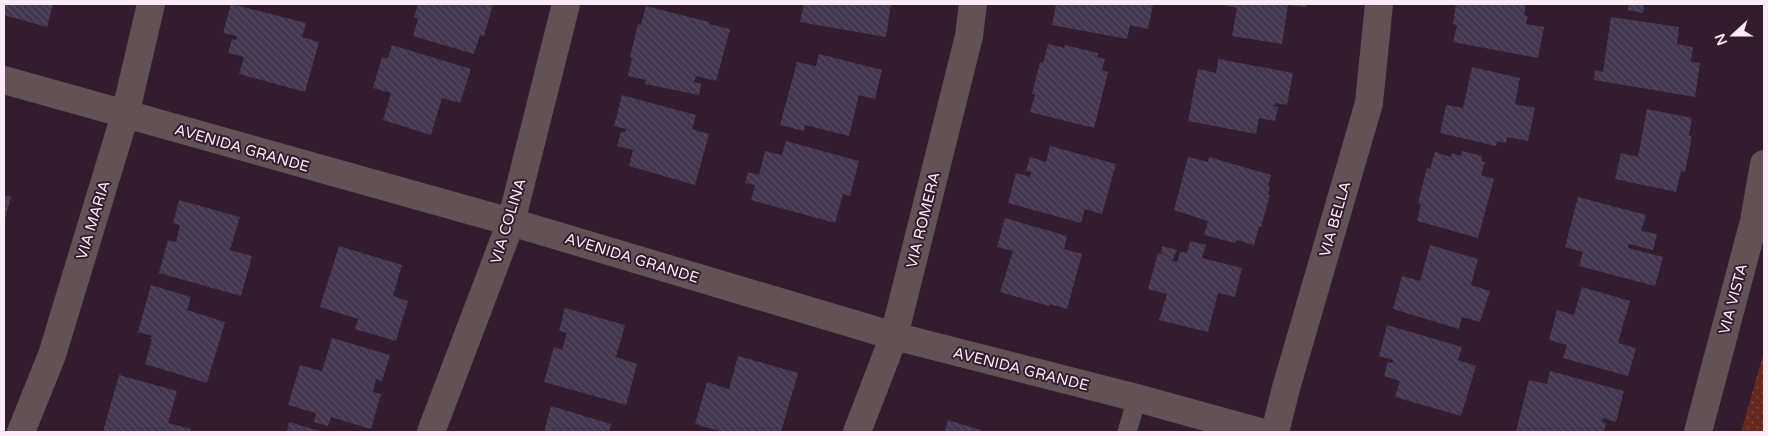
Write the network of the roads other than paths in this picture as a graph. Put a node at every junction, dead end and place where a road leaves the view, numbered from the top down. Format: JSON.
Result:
{"nodes":[{"id":1,"x":151,"y":4,"type":"edge"},
{"id":2,"x":566,"y":4,"type":"edge"},
{"id":3,"x":974,"y":4,"type":"edge"},
{"id":4,"x":1379,"y":4,"type":"edge"},
{"id":5,"x":4,"y":80,"type":"edge"},
{"id":6,"x":125,"y":115,"type":"junction"},
{"id":7,"x":1764,"y":164,"type":"edge"},
{"id":8,"x":511,"y":222,"type":"junction"},
{"id":9,"x":894,"y":336,"type":"junction"},
{"id":10,"x":1136,"y":398,"type":"junction"},
{"id":11,"x":21,"y":432,"type":"edge"},
{"id":12,"x":431,"y":432,"type":"edge"},
{"id":13,"x":857,"y":432,"type":"edge"},
{"id":14,"x":1127,"y":432,"type":"edge"},
{"id":15,"x":1260,"y":432,"type":"edge"},
{"id":16,"x":1275,"y":432,"type":"edge"},
{"id":17,"x":1698,"y":432,"type":"edge"}],
"edges":[{"from":1,"to":6,"type":"street","name":"VIA MARIA"},
{"from":2,"to":8,"type":"street","name":"VIA COLINA"},
{"from":3,"to":9,"type":"street","name":"VIA ROMERA"},
{"from":4,"to":16,"type":"street","name":"VIA BELLA"},
{"from":5,"to":6,"type":"street","name":"AVENIDA GRANDE"},
{"from":6,"to":8,"type":"street","name":"AVENIDA GRANDE"},
{"from":6,"to":11,"type":"street","name":"VIA MARIA"},
{"from":7,"to":17,"type":"street","name":"VIA VISTA"},
{"from":8,"to":9,"type":"street","name":"AVENIDA GRANDE"},
{"from":8,"to":12,"type":"street","name":"VIA COLINA"},
{"from":9,"to":10,"type":"street","name":"AVENIDA GRANDE"},
{"from":9,"to":13,"type":"street","name":"VIA ROMERA"},
{"from":10,"to":14,"type":"lane"},
{"from":10,"to":15,"type":"street","name":"AVENIDA GRANDE"}]}
